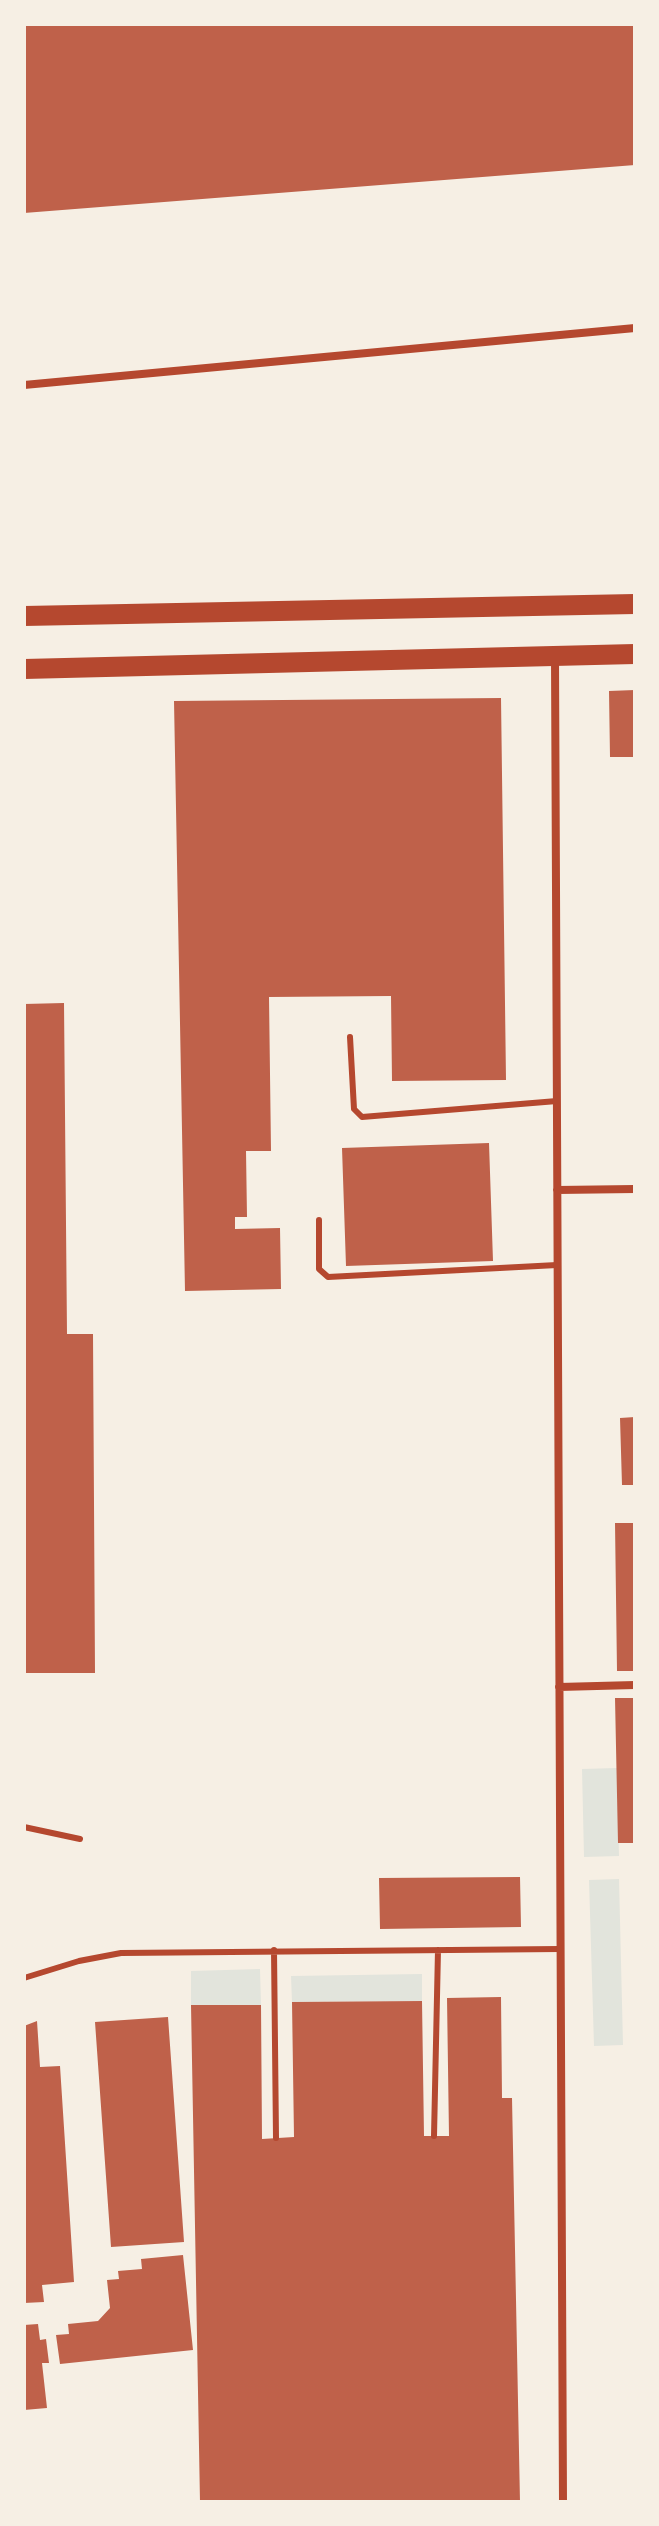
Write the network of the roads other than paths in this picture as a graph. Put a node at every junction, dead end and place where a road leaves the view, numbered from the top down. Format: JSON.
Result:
{"nodes":[{"id":1,"x":635,"y":328,"type":"edge"},
{"id":2,"x":24,"y":385,"type":"edge"},
{"id":3,"x":635,"y":604,"type":"edge"},
{"id":4,"x":24,"y":616,"type":"edge"},
{"id":5,"x":635,"y":654,"type":"edge"},
{"id":6,"x":555,"y":658,"type":"junction"},
{"id":7,"x":24,"y":669,"type":"edge"},
{"id":8,"x":350,"y":1037,"type":"dead end"},
{"id":9,"x":557,"y":1101,"type":"junction"},
{"id":10,"x":635,"y":1189,"type":"edge"},
{"id":11,"x":557,"y":1190,"type":"junction"},
{"id":12,"x":319,"y":1220,"type":"dead end"},
{"id":13,"x":557,"y":1265,"type":"junction"},
{"id":14,"x":635,"y":1685,"type":"edge"},
{"id":15,"x":559,"y":1687,"type":"junction"},
{"id":16,"x":24,"y":1827,"type":"edge"},
{"id":17,"x":80,"y":1839,"type":"dead end"},
{"id":18,"x":560,"y":1949,"type":"junction"},
{"id":19,"x":274,"y":1950,"type":"junction"},
{"id":20,"x":438,"y":1950,"type":"junction"},
{"id":21,"x":24,"y":1978,"type":"edge"},
{"id":22,"x":434,"y":2136,"type":"dead end"},
{"id":23,"x":276,"y":2138,"type":"dead end"},
{"id":24,"x":563,"y":2502,"type":"edge"}],
"edges":[{"from":1,"to":2,"type":"street"},
{"from":3,"to":4,"type":"main road"},
{"from":5,"to":6,"type":"main road"},
{"from":6,"to":7,"type":"main road"},
{"from":6,"to":9,"type":"street"},
{"from":8,"to":9,"type":"lane"},
{"from":9,"to":11,"type":"street"},
{"from":10,"to":11,"type":"street"},
{"from":11,"to":13,"type":"street"},
{"from":12,"to":13,"type":"lane"},
{"from":13,"to":15,"type":"street"},
{"from":14,"to":15,"type":"street"},
{"from":15,"to":18,"type":"street"},
{"from":16,"to":17,"type":"lane"},
{"from":18,"to":20,"type":"lane"},
{"from":18,"to":24,"type":"street"},
{"from":19,"to":20,"type":"lane"},
{"from":19,"to":21,"type":"lane"},
{"from":19,"to":23,"type":"lane"},
{"from":20,"to":22,"type":"lane"}]}
